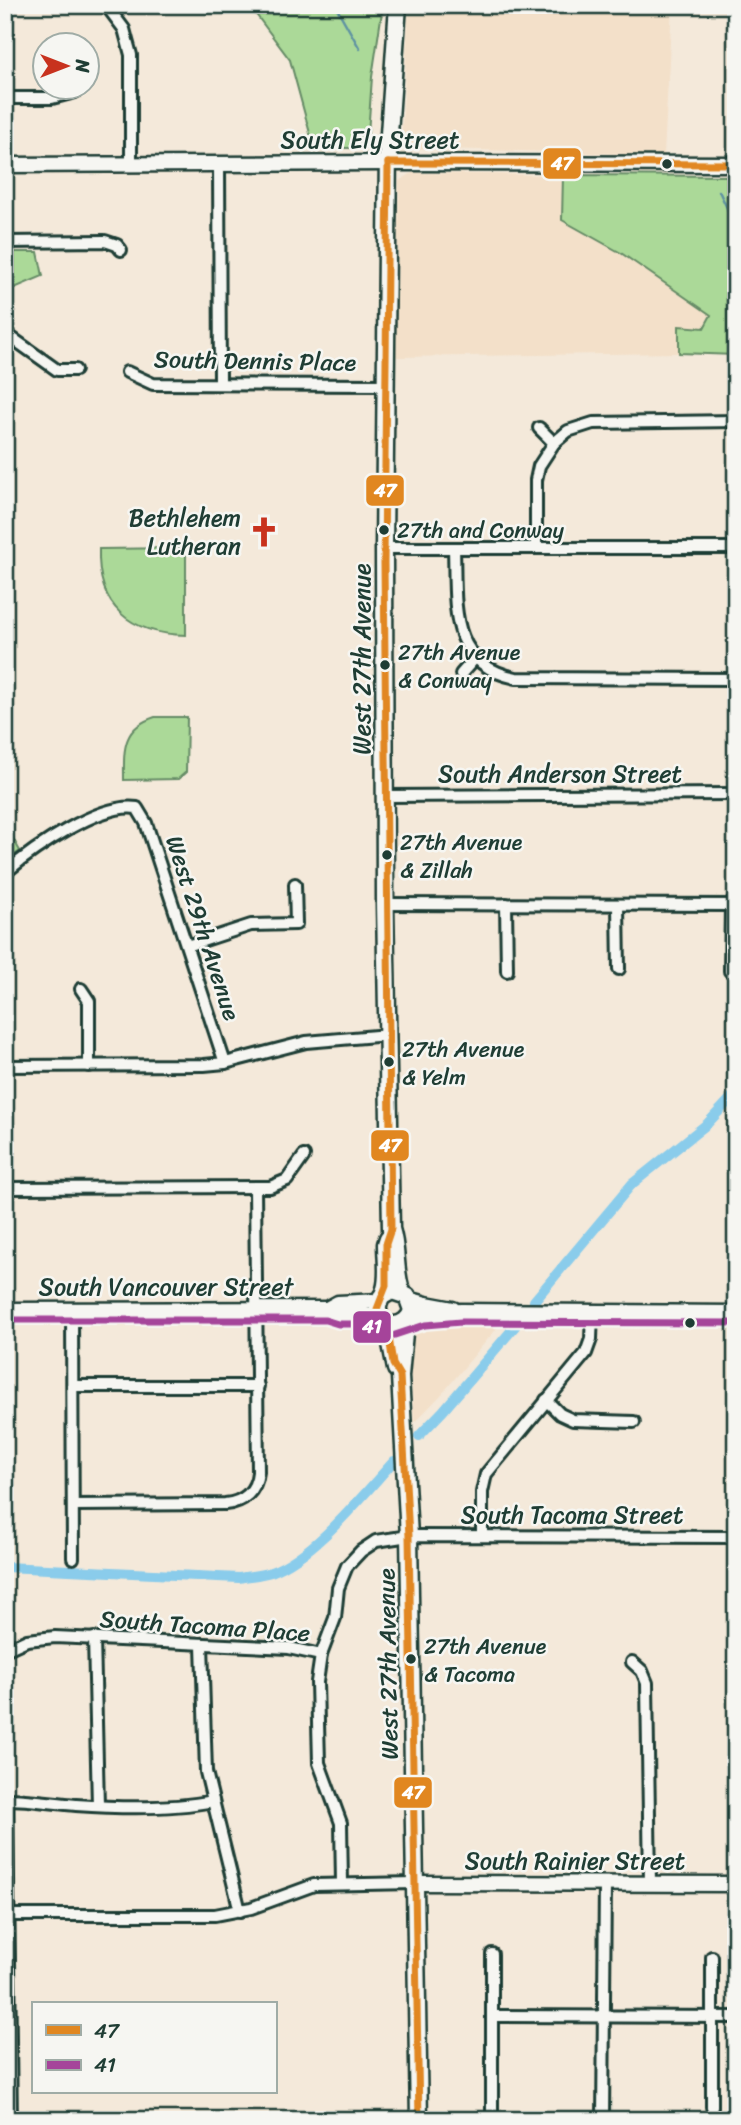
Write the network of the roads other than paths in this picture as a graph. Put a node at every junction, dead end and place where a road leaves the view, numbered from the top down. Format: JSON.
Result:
{"nodes":[{"id":1,"x":106,"y":5,"type":"edge"},
{"id":2,"x":398,"y":5,"type":"edge"},
{"id":3,"x":32,"y":98,"type":"edge"},
{"id":4,"x":5,"y":99,"type":"edge"},
{"id":5,"x":219,"y":163,"type":"junction"},
{"id":6,"x":388,"y":163,"type":"junction"},
{"id":7,"x":131,"y":164,"type":"junction"},
{"id":8,"x":736,"y":164,"type":"edge"},
{"id":9,"x":5,"y":165,"type":"edge"},
{"id":10,"x":5,"y":242,"type":"edge"},
{"id":11,"x":121,"y":250,"type":"dead end"},
{"id":12,"x":5,"y":333,"type":"edge"},
{"id":13,"x":75,"y":370,"type":"dead end"},
{"id":14,"x":127,"y":372,"type":"dead end"},
{"id":15,"x":220,"y":384,"type":"junction"},
{"id":16,"x":385,"y":384,"type":"junction"},
{"id":17,"x":736,"y":421,"type":"edge"},
{"id":18,"x":538,"y":428,"type":"dead end"},
{"id":19,"x":554,"y":443,"type":"junction"},
{"id":20,"x":384,"y":548,"type":"junction"},
{"id":21,"x":454,"y":548,"type":"junction"},
{"id":22,"x":536,"y":548,"type":"junction"},
{"id":23,"x":736,"y":548,"type":"edge"},
{"id":24,"x":476,"y":657,"type":"junction"},
{"id":25,"x":461,"y":674,"type":"dead end"},
{"id":26,"x":736,"y":679,"type":"edge"},
{"id":27,"x":736,"y":794,"type":"edge"},
{"id":28,"x":385,"y":796,"type":"junction"},
{"id":29,"x":5,"y":873,"type":"edge"},
{"id":30,"x":296,"y":884,"type":"dead end"},
{"id":31,"x":385,"y":904,"type":"junction"},
{"id":32,"x":506,"y":905,"type":"junction"},
{"id":33,"x":618,"y":905,"type":"junction"},
{"id":34,"x":733,"y":905,"type":"edge"},
{"id":35,"x":187,"y":946,"type":"junction"},
{"id":36,"x":619,"y":969,"type":"dead end"},
{"id":37,"x":507,"y":971,"type":"dead end"},
{"id":38,"x":730,"y":971,"type":"dead end"},
{"id":39,"x":81,"y":989,"type":"dead end"},
{"id":40,"x":388,"y":1035,"type":"junction"},
{"id":41,"x":225,"y":1063,"type":"junction"},
{"id":42,"x":5,"y":1066,"type":"edge"},
{"id":43,"x":89,"y":1066,"type":"junction"},
{"id":44,"x":304,"y":1156,"type":"dead end"},
{"id":45,"x":5,"y":1188,"type":"edge"},
{"id":46,"x":255,"y":1188,"type":"junction"},
{"id":47,"x":391,"y":1229,"type":"junction"},
{"id":48,"x":405,"y":1296,"type":"junction"},
{"id":49,"x":380,"y":1299,"type":"junction"},
{"id":50,"x":327,"y":1309,"type":"junction"},
{"id":51,"x":72,"y":1310,"type":"junction"},
{"id":52,"x":254,"y":1310,"type":"junction"},
{"id":53,"x":5,"y":1311,"type":"edge"},
{"id":54,"x":461,"y":1311,"type":"junction"},
{"id":55,"x":592,"y":1312,"type":"junction"},
{"id":56,"x":736,"y":1313,"type":"edge"},
{"id":57,"x":406,"y":1321,"type":"junction"},
{"id":58,"x":384,"y":1322,"type":"junction"},
{"id":59,"x":400,"y":1376,"type":"junction"},
{"id":60,"x":73,"y":1386,"type":"junction"},
{"id":61,"x":258,"y":1386,"type":"junction"},
{"id":62,"x":546,"y":1400,"type":"junction"},
{"id":63,"x":634,"y":1422,"type":"dead end"},
{"id":64,"x":73,"y":1505,"type":"junction"},
{"id":65,"x":409,"y":1536,"type":"junction"},
{"id":66,"x":482,"y":1536,"type":"junction"},
{"id":67,"x":736,"y":1537,"type":"edge"},
{"id":68,"x":73,"y":1558,"type":"dead end"},
{"id":69,"x":94,"y":1638,"type":"junction"},
{"id":70,"x":202,"y":1644,"type":"junction"},
{"id":71,"x":5,"y":1650,"type":"edge"},
{"id":72,"x":321,"y":1655,"type":"junction"},
{"id":73,"x":632,"y":1662,"type":"dead end"},
{"id":74,"x":6,"y":1799,"type":"edge"},
{"id":75,"x":213,"y":1801,"type":"junction"},
{"id":76,"x":98,"y":1805,"type":"junction"},
{"id":77,"x":342,"y":1882,"type":"junction"},
{"id":78,"x":415,"y":1883,"type":"junction"},
{"id":79,"x":605,"y":1883,"type":"junction"},
{"id":80,"x":650,"y":1884,"type":"junction"},
{"id":81,"x":736,"y":1884,"type":"edge"},
{"id":82,"x":240,"y":1911,"type":"junction"},
{"id":83,"x":9,"y":1915,"type":"junction"},
{"id":84,"x":492,"y":1954,"type":"dead end"},
{"id":85,"x":712,"y":1957,"type":"dead end"},
{"id":86,"x":493,"y":2016,"type":"junction"},
{"id":87,"x":604,"y":2017,"type":"junction"},
{"id":88,"x":712,"y":2017,"type":"junction"},
{"id":89,"x":736,"y":2017,"type":"edge"},
{"id":90,"x":8,"y":2100,"type":"edge"},
{"id":91,"x":712,"y":2106,"type":"dead end"},
{"id":92,"x":492,"y":2117,"type":"dead end"},
{"id":93,"x":11,"y":2120,"type":"edge"},
{"id":94,"x":419,"y":2120,"type":"edge"},
{"id":95,"x":603,"y":2120,"type":"edge"}],
"edges":[{"from":1,"to":7,"type":"street"},
{"from":2,"to":6,"type":"main road","name":"West 27th Avenue"},
{"from":3,"to":4,"type":"street"},
{"from":5,"to":6,"type":"street","name":"South Ely Street"},
{"from":5,"to":7,"type":"street","name":"South Ely Street"},
{"from":5,"to":15,"type":"street"},
{"from":6,"to":8,"type":"street","name":"South Ely Street"},
{"from":6,"to":16,"type":"main road","name":"West 27th Avenue"},
{"from":7,"to":9,"type":"street","name":"South Ely Street"},
{"from":10,"to":11,"type":"street"},
{"from":12,"to":13,"type":"street"},
{"from":14,"to":15,"type":"street","name":"South Dennis Place"},
{"from":15,"to":16,"type":"street","name":"South Dennis Place"},
{"from":16,"to":20,"type":"main road","name":"West 27th Avenue"},
{"from":17,"to":19,"type":"street"},
{"from":18,"to":19,"type":"street"},
{"from":19,"to":22,"type":"street"},
{"from":20,"to":21,"type":"street"},
{"from":20,"to":28,"type":"main road","name":"West 27th Avenue"},
{"from":21,"to":22,"type":"street"},
{"from":21,"to":24,"type":"street"},
{"from":22,"to":23,"type":"street"},
{"from":24,"to":25,"type":"street"},
{"from":24,"to":26,"type":"street"},
{"from":27,"to":28,"type":"street","name":"South Anderson Street"},
{"from":28,"to":31,"type":"main road","name":"West 27th Avenue"},
{"from":29,"to":35,"type":"street","name":"West 29th Avenue"},
{"from":30,"to":35,"type":"street"},
{"from":31,"to":32,"type":"street"},
{"from":31,"to":40,"type":"main road","name":"West 27th Avenue"},
{"from":32,"to":33,"type":"street"},
{"from":32,"to":37,"type":"street"},
{"from":33,"to":34,"type":"street"},
{"from":33,"to":36,"type":"street"},
{"from":34,"to":38,"type":"street"},
{"from":35,"to":41,"type":"street","name":"West 29th Avenue"},
{"from":39,"to":43,"type":"street"},
{"from":40,"to":41,"type":"street"},
{"from":40,"to":47,"type":"main road","name":"West 27th Avenue"},
{"from":41,"to":43,"type":"street"},
{"from":42,"to":43,"type":"street"},
{"from":44,"to":46,"type":"street"},
{"from":45,"to":46,"type":"street"},
{"from":46,"to":52,"type":"street"},
{"from":47,"to":48,"type":"main road","name":"West 27th Avenue"},
{"from":47,"to":49,"type":"main road","name":"West 27th Avenue"},
{"from":48,"to":49,"type":"main road"},
{"from":48,"to":54,"type":"street"},
{"from":48,"to":57,"type":"main road","name":"West 27th Avenue"},
{"from":49,"to":50,"type":"street","name":"South Vancouver Street"},
{"from":49,"to":58,"type":"main road","name":"West 27th Avenue"},
{"from":50,"to":52,"type":"street","name":"South Vancouver Street"},
{"from":50,"to":58,"type":"street","name":"South Vancouver Street"},
{"from":51,"to":52,"type":"street","name":"South Vancouver Street"},
{"from":51,"to":53,"type":"street","name":"South Vancouver Street"},
{"from":51,"to":60,"type":"street"},
{"from":52,"to":61,"type":"street"},
{"from":54,"to":55,"type":"street"},
{"from":54,"to":57,"type":"street"},
{"from":55,"to":56,"type":"street"},
{"from":55,"to":62,"type":"street"},
{"from":57,"to":58,"type":"main road"},
{"from":57,"to":59,"type":"main road","name":"West 27th Avenue"},
{"from":58,"to":59,"type":"main road","name":"West 27th Avenue"},
{"from":59,"to":65,"type":"main road","name":"West 27th Avenue"},
{"from":60,"to":61,"type":"street"},
{"from":60,"to":64,"type":"street"},
{"from":61,"to":64,"type":"street"},
{"from":62,"to":63,"type":"street"},
{"from":62,"to":66,"type":"street"},
{"from":64,"to":68,"type":"street"},
{"from":65,"to":66,"type":"street","name":"South Tacoma Street"},
{"from":65,"to":72,"type":"street","name":"South Tacoma Place"},
{"from":65,"to":78,"type":"main road","name":"West 27th Avenue"},
{"from":66,"to":67,"type":"street","name":"South Tacoma Street"},
{"from":69,"to":70,"type":"street","name":"South Tacoma Place"},
{"from":69,"to":71,"type":"street","name":"South Tacoma Place"},
{"from":69,"to":76,"type":"street"},
{"from":70,"to":72,"type":"street","name":"South Tacoma Place"},
{"from":70,"to":75,"type":"street"},
{"from":72,"to":77,"type":"street"},
{"from":73,"to":80,"type":"street"},
{"from":74,"to":76,"type":"street"},
{"from":74,"to":83,"type":"street"},
{"from":75,"to":76,"type":"street"},
{"from":75,"to":82,"type":"street"},
{"from":77,"to":78,"type":"street"},
{"from":77,"to":82,"type":"street"},
{"from":78,"to":79,"type":"street","name":"South Rainier Street"},
{"from":78,"to":94,"type":"main road","name":"West 27th Avenue"},
{"from":79,"to":80,"type":"street","name":"South Rainier Street"},
{"from":79,"to":87,"type":"street"},
{"from":80,"to":81,"type":"street","name":"South Rainier Street"},
{"from":82,"to":83,"type":"street"},
{"from":83,"to":90,"type":"street"},
{"from":84,"to":86,"type":"street"},
{"from":85,"to":88,"type":"street"},
{"from":86,"to":87,"type":"street"},
{"from":86,"to":92,"type":"street"},
{"from":87,"to":88,"type":"street"},
{"from":87,"to":95,"type":"street"},
{"from":88,"to":89,"type":"street"},
{"from":88,"to":91,"type":"street"},
{"from":90,"to":93,"type":"street"}]}
